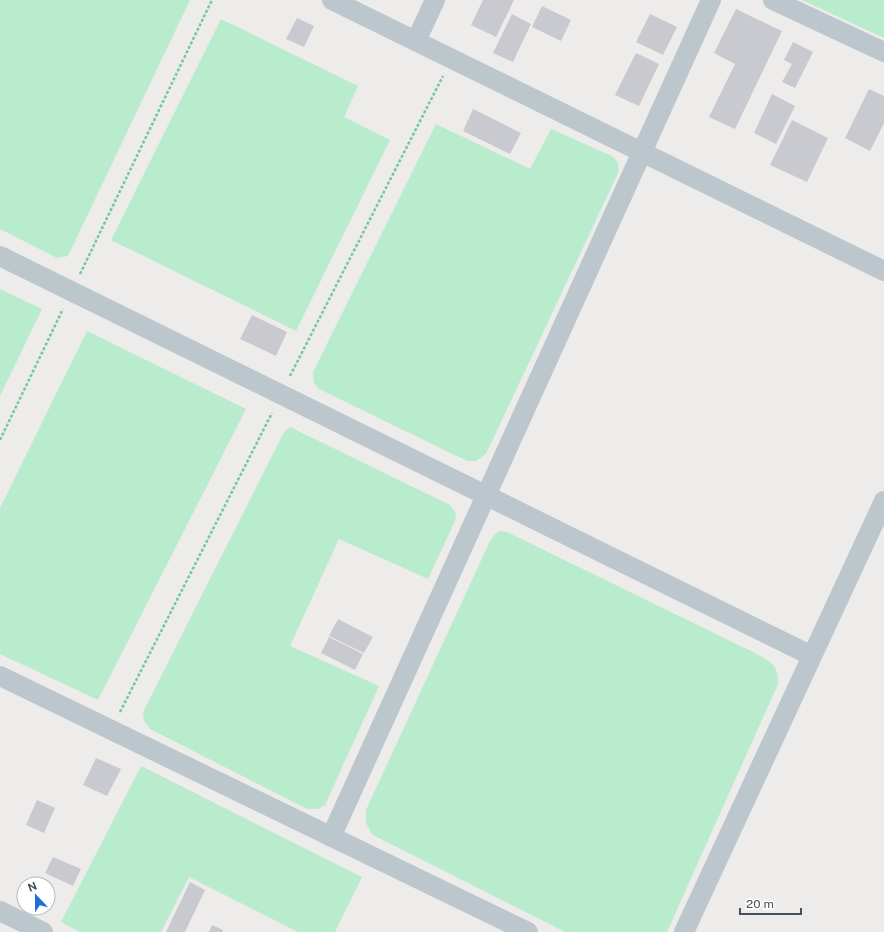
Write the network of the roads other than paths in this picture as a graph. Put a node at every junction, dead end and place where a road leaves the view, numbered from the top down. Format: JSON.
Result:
{"nodes":[{"id":1,"x":332,"y":0,"type":"edge"},
{"id":2,"x":435,"y":0,"type":"edge"},
{"id":3,"x":711,"y":0,"type":"edge"},
{"id":4,"x":773,"y":0,"type":"edge"},
{"id":5,"x":416,"y":41,"type":"junction"},
{"id":6,"x":884,"y":52,"type":"edge"},
{"id":7,"x":642,"y":152,"type":"junction"},
{"id":8,"x":0,"y":256,"type":"edge"},
{"id":9,"x":884,"y":271,"type":"edge"},
{"id":10,"x":487,"y":495,"type":"junction"},
{"id":11,"x":884,"y":502,"type":"edge"},
{"id":12,"x":812,"y":656,"type":"junction"},
{"id":13,"x":0,"y":676,"type":"edge"},
{"id":14,"x":331,"y":837,"type":"junction"},
{"id":15,"x":0,"y":911,"type":"edge"},
{"id":16,"x":43,"y":932,"type":"edge"},
{"id":17,"x":528,"y":932,"type":"edge"},
{"id":18,"x":684,"y":932,"type":"edge"}],
"edges":[{"from":1,"to":5,"type":"street"},
{"from":2,"to":5,"type":"street"},
{"from":3,"to":7,"type":"street"},
{"from":4,"to":6,"type":"street"},
{"from":5,"to":7,"type":"street"},
{"from":7,"to":9,"type":"street"},
{"from":7,"to":10,"type":"street"},
{"from":8,"to":10,"type":"street"},
{"from":10,"to":12,"type":"street"},
{"from":10,"to":14,"type":"street"},
{"from":11,"to":12,"type":"street"},
{"from":12,"to":18,"type":"street"},
{"from":13,"to":14,"type":"street"},
{"from":14,"to":17,"type":"street"},
{"from":15,"to":16,"type":"street"}]}
